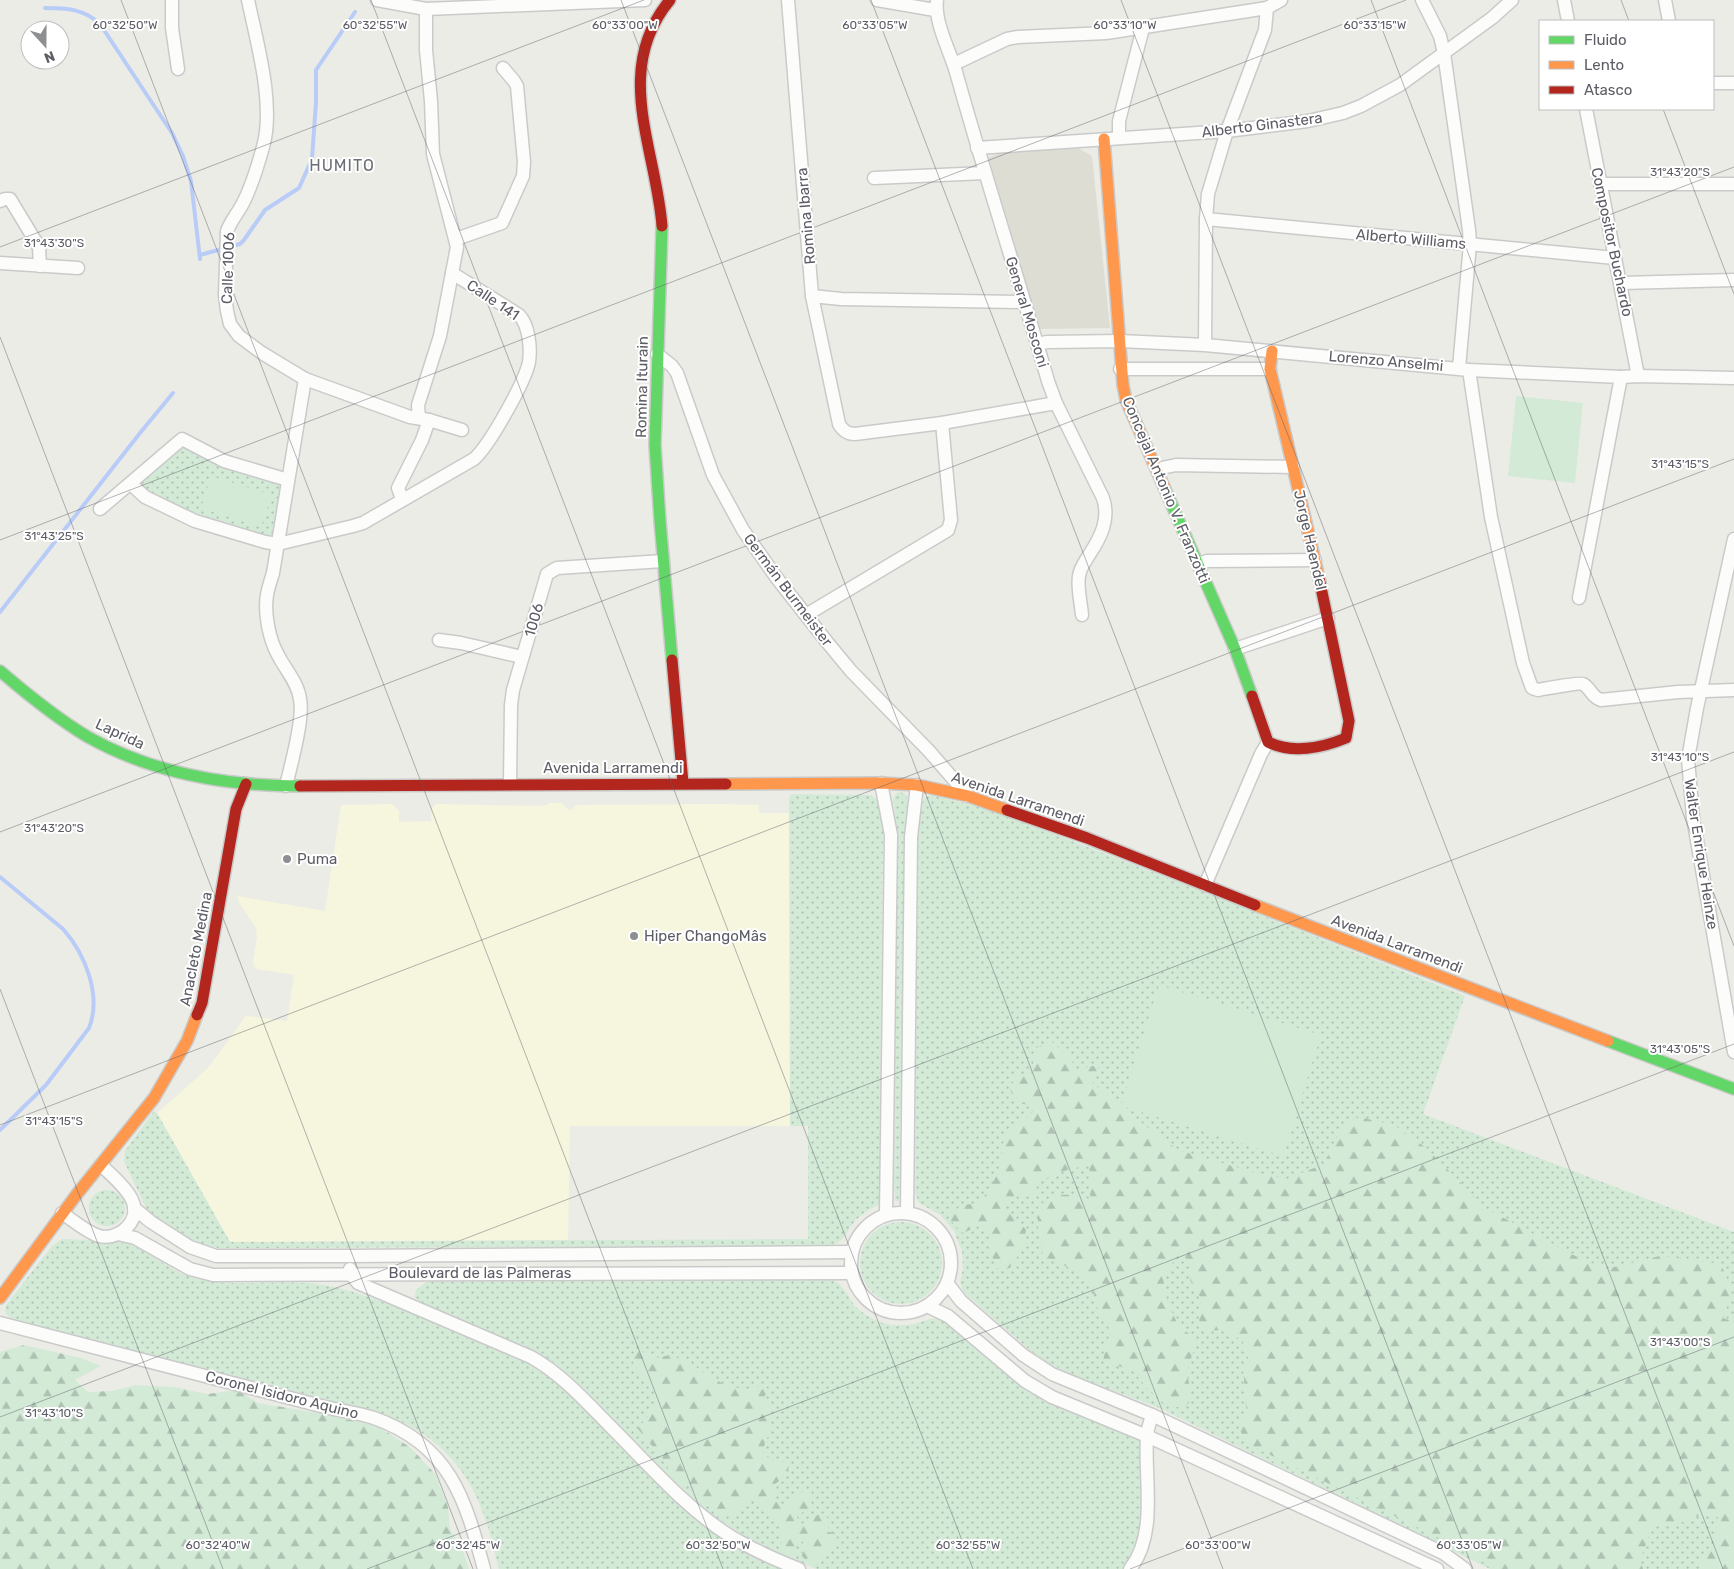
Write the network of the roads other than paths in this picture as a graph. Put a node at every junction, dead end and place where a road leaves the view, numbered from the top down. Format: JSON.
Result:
{"nodes":[{"id":1,"x":172,"y":0,"type":"edge"},
{"id":2,"x":248,"y":0,"type":"edge"},
{"id":3,"x":377,"y":0,"type":"edge"},
{"id":4,"x":645,"y":0,"type":"edge"},
{"id":5,"x":654,"y":0,"type":"edge"},
{"id":6,"x":788,"y":0,"type":"edge"},
{"id":7,"x":877,"y":0,"type":"edge"},
{"id":8,"x":1281,"y":0,"type":"edge"},
{"id":9,"x":1422,"y":0,"type":"edge"},
{"id":10,"x":1512,"y":0,"type":"edge"},
{"id":11,"x":1564,"y":0,"type":"edge"},
{"id":12,"x":1665,"y":0,"type":"edge"},
{"id":13,"x":670,"y":1,"type":"edge"},
{"id":14,"x":464,"y":3,"type":"edge"},
{"id":15,"x":936,"y":5,"type":"edge"},
{"id":16,"x":426,"y":8,"type":"junction"},
{"id":17,"x":1266,"y":8,"type":"junction"},
{"id":18,"x":1568,"y":20,"type":"edge"},
{"id":19,"x":1669,"y":20,"type":"edge"},
{"id":20,"x":1143,"y":28,"type":"junction"},
{"id":21,"x":1444,"y":53,"type":"junction"},
{"id":22,"x":954,"y":64,"type":"junction"},
{"id":23,"x":503,"y":68,"type":"dead end"},
{"id":24,"x":178,"y":69,"type":"dead end"},
{"id":25,"x":1714,"y":83,"type":"edge"},
{"id":26,"x":1734,"y":83,"type":"edge"},
{"id":27,"x":1586,"y":110,"type":"edge"},
{"id":28,"x":1227,"y":131,"type":"junction"},
{"id":29,"x":1119,"y":138,"type":"junction"},
{"id":30,"x":1104,"y":139,"type":"junction"},
{"id":31,"x":977,"y":148,"type":"junction"},
{"id":32,"x":985,"y":172,"type":"junction"},
{"id":33,"x":874,"y":178,"type":"dead end"},
{"id":34,"x":1600,"y":184,"type":"junction"},
{"id":35,"x":1734,"y":184,"type":"edge"},
{"id":36,"x":0,"y":201,"type":"edge"},
{"id":37,"x":1206,"y":219,"type":"junction"},
{"id":38,"x":456,"y":239,"type":"junction"},
{"id":39,"x":1470,"y":244,"type":"junction"},
{"id":40,"x":1615,"y":258,"type":"junction"},
{"id":41,"x":0,"y":263,"type":"edge"},
{"id":42,"x":40,"y":266,"type":"junction"},
{"id":43,"x":78,"y":268,"type":"dead end"},
{"id":44,"x":452,"y":273,"type":"junction"},
{"id":45,"x":1734,"y":280,"type":"edge"},
{"id":46,"x":1621,"y":283,"type":"junction"},
{"id":47,"x":812,"y":296,"type":"junction"},
{"id":48,"x":1024,"y":302,"type":"junction"},
{"id":49,"x":1120,"y":341,"type":"junction"},
{"id":50,"x":1037,"y":344,"type":"junction"},
{"id":51,"x":1205,"y":345,"type":"junction"},
{"id":52,"x":1272,"y":351,"type":"junction"},
{"id":53,"x":657,"y":354,"type":"junction"},
{"id":54,"x":1120,"y":369,"type":"junction"},
{"id":55,"x":1270,"y":369,"type":"junction"},
{"id":56,"x":1464,"y":369,"type":"junction"},
{"id":57,"x":1638,"y":376,"type":"junction"},
{"id":58,"x":1621,"y":377,"type":"junction"},
{"id":59,"x":1734,"y":378,"type":"edge"},
{"id":60,"x":305,"y":379,"type":"junction"},
{"id":61,"x":1056,"y":403,"type":"junction"},
{"id":62,"x":424,"y":419,"type":"junction"},
{"id":63,"x":942,"y":423,"type":"junction"},
{"id":64,"x":462,"y":430,"type":"dead end"},
{"id":65,"x":1293,"y":467,"type":"junction"},
{"id":66,"x":1157,"y":469,"type":"junction"},
{"id":67,"x":288,"y":480,"type":"junction"},
{"id":68,"x":131,"y":484,"type":"junction"},
{"id":69,"x":402,"y":499,"type":"junction"},
{"id":70,"x":100,"y":509,"type":"dead end"},
{"id":71,"x":1734,"y":539,"type":"edge"},
{"id":72,"x":278,"y":544,"type":"junction"},
{"id":73,"x":1315,"y":560,"type":"junction"},
{"id":74,"x":663,"y":561,"type":"junction"},
{"id":75,"x":1198,"y":564,"type":"junction"},
{"id":76,"x":1580,"y":598,"type":"dead end"},
{"id":77,"x":806,"y":615,"type":"junction"},
{"id":78,"x":1082,"y":615,"type":"dead end"},
{"id":79,"x":1328,"y":618,"type":"junction"},
{"id":80,"x":439,"y":640,"type":"dead end"},
{"id":81,"x":1235,"y":649,"type":"junction"},
{"id":82,"x":522,"y":656,"type":"junction"},
{"id":83,"x":0,"y":671,"type":"edge"},
{"id":84,"x":1701,"y":690,"type":"junction"},
{"id":85,"x":1734,"y":690,"type":"edge"},
{"id":86,"x":1268,"y":742,"type":"junction"},
{"id":87,"x":683,"y":783,"type":"junction"},
{"id":88,"x":246,"y":784,"type":"junction"},
{"id":89,"x":510,"y":784,"type":"junction"},
{"id":90,"x":882,"y":784,"type":"junction"},
{"id":91,"x":917,"y":785,"type":"junction"},
{"id":92,"x":286,"y":786,"type":"junction"},
{"id":93,"x":968,"y":796,"type":"junction"},
{"id":94,"x":1205,"y":885,"type":"junction"},
{"id":95,"x":1734,"y":1052,"type":"edge"},
{"id":96,"x":1734,"y":1089,"type":"edge"},
{"id":97,"x":100,"y":1165,"type":"junction"},
{"id":98,"x":134,"y":1208,"type":"junction"},
{"id":99,"x":62,"y":1213,"type":"junction"},
{"id":100,"x":907,"y":1213,"type":"junction"},
{"id":101,"x":886,"y":1215,"type":"junction"},
{"id":102,"x":118,"y":1234,"type":"junction"},
{"id":103,"x":852,"y":1252,"type":"junction"},
{"id":104,"x":350,"y":1256,"type":"junction"},
{"id":105,"x":350,"y":1273,"type":"junction"},
{"id":106,"x":851,"y":1273,"type":"junction"},
{"id":107,"x":947,"y":1283,"type":"junction"},
{"id":108,"x":0,"y":1298,"type":"edge"},
{"id":109,"x":927,"y":1306,"type":"junction"},
{"id":110,"x":0,"y":1323,"type":"edge"},
{"id":111,"x":1152,"y":1415,"type":"junction"},
{"id":112,"x":1147,"y":1436,"type":"junction"},
{"id":113,"x":484,"y":1569,"type":"edge"},
{"id":114,"x":799,"y":1569,"type":"edge"},
{"id":115,"x":1130,"y":1569,"type":"edge"},
{"id":116,"x":1436,"y":1569,"type":"edge"},
{"id":117,"x":1465,"y":1569,"type":"edge"}],
"edges":[{"from":1,"to":24,"type":"street"},
{"from":2,"to":60,"type":"street","name":"Calle 1006"},
{"from":3,"to":16,"type":"street"},
{"from":4,"to":14,"type":"street"},
{"from":5,"to":13,"type":"street"},
{"from":6,"to":47,"type":"street","name":"Romina Ibarra"},
{"from":7,"to":15,"type":"street"},
{"from":8,"to":17,"type":"street"},
{"from":9,"to":21,"type":"street"},
{"from":10,"to":21,"type":"street","name":"Alberto Ginastera"},
{"from":11,"to":18,"type":"street"},
{"from":12,"to":19,"type":"street"},
{"from":13,"to":53,"type":"street","name":"Romina Iturain"},
{"from":14,"to":16,"type":"street"},
{"from":15,"to":22,"type":"street","name":"General Mosconi"},
{"from":16,"to":38,"type":"street","name":"Calle 141"},
{"from":17,"to":20,"type":"street"},
{"from":17,"to":28,"type":"street"},
{"from":20,"to":22,"type":"street"},
{"from":20,"to":29,"type":"street"},
{"from":21,"to":28,"type":"street","name":"Alberto Ginastera"},
{"from":21,"to":39,"type":"street"},
{"from":22,"to":31,"type":"street","name":"General Mosconi"},
{"from":23,"to":38,"type":"street"},
{"from":25,"to":26,"type":"street"},
{"from":27,"to":34,"type":"street","name":"Compositor Buchardo"},
{"from":28,"to":29,"type":"street","name":"Alberto Ginastera"},
{"from":28,"to":37,"type":"street"},
{"from":29,"to":30,"type":"street","name":"Alberto Ginastera"},
{"from":30,"to":31,"type":"street","name":"Alberto Ginastera"},
{"from":30,"to":49,"type":"street","name":"Concejal Antonio V. Franzotti"},
{"from":31,"to":32,"type":"street","name":"General Mosconi"},
{"from":32,"to":33,"type":"street"},
{"from":32,"to":48,"type":"street","name":"General Mosconi"},
{"from":34,"to":35,"type":"street"},
{"from":34,"to":40,"type":"street","name":"Compositor Buchardo"},
{"from":36,"to":42,"type":"street"},
{"from":37,"to":39,"type":"street","name":"Alberto Williams"},
{"from":37,"to":51,"type":"street"},
{"from":38,"to":44,"type":"street","name":"Calle 141"},
{"from":39,"to":40,"type":"street","name":"Alberto Williams"},
{"from":39,"to":56,"type":"street"},
{"from":40,"to":46,"type":"street","name":"Compositor Buchardo"},
{"from":41,"to":42,"type":"street"},
{"from":42,"to":43,"type":"street"},
{"from":44,"to":62,"type":"street"},
{"from":44,"to":69,"type":"street","name":"Calle 141"},
{"from":45,"to":46,"type":"street"},
{"from":46,"to":57,"type":"street","name":"Compositor Buchardo"},
{"from":47,"to":48,"type":"street"},
{"from":47,"to":63,"type":"street","name":"Romina Ibarra"},
{"from":48,"to":50,"type":"street","name":"General Mosconi"},
{"from":49,"to":50,"type":"street","name":"Lorenzo Anselmi"},
{"from":49,"to":51,"type":"street","name":"Lorenzo Anselmi"},
{"from":49,"to":54,"type":"street","name":"Concejal Antonio V. Franzotti"},
{"from":50,"to":61,"type":"street","name":"General Mosconi"},
{"from":51,"to":52,"type":"street","name":"Lorenzo Anselmi"},
{"from":52,"to":55,"type":"street","name":"Jorge Haendel"},
{"from":52,"to":56,"type":"street","name":"Lorenzo Anselmi"},
{"from":53,"to":74,"type":"street","name":"Romina Iturain"},
{"from":53,"to":77,"type":"street","name":"Germán Burmeister"},
{"from":54,"to":55,"type":"street"},
{"from":54,"to":66,"type":"street","name":"Concejal Antonio V. Franzotti"},
{"from":55,"to":65,"type":"street","name":"Jorge Haendel"},
{"from":56,"to":58,"type":"street","name":"Lorenzo Anselmi"},
{"from":56,"to":84,"type":"street"},
{"from":57,"to":58,"type":"street","name":"Lorenzo Anselmi"},
{"from":57,"to":59,"type":"street","name":"Lorenzo Anselmi"},
{"from":58,"to":76,"type":"street"},
{"from":60,"to":62,"type":"street","name":"Calle 1006"},
{"from":60,"to":67,"type":"street"},
{"from":61,"to":63,"type":"street"},
{"from":61,"to":78,"type":"street","name":"General Mosconi"},
{"from":62,"to":64,"type":"street","name":"Calle 1006"},
{"from":62,"to":69,"type":"street"},
{"from":63,"to":77,"type":"street"},
{"from":65,"to":66,"type":"street"},
{"from":65,"to":73,"type":"street","name":"Jorge Haendel"},
{"from":66,"to":75,"type":"street","name":"Concejal Antonio V. Franzotti"},
{"from":67,"to":68,"type":"street"},
{"from":67,"to":72,"type":"street"},
{"from":68,"to":70,"type":"street"},
{"from":68,"to":72,"type":"street"},
{"from":69,"to":72,"type":"street","name":"Calle 141"},
{"from":71,"to":84,"type":"street","name":"Walter Enrique Heinze"},
{"from":72,"to":92,"type":"street"},
{"from":73,"to":75,"type":"street"},
{"from":73,"to":79,"type":"street","name":"Jorge Haendel"},
{"from":74,"to":82,"type":"street","name":"1006"},
{"from":74,"to":87,"type":"street","name":"Romina Iturain"},
{"from":75,"to":81,"type":"street","name":"Concejal Antonio V. Franzotti"},
{"from":77,"to":93,"type":"street","name":"Germán Burmeister"},
{"from":79,"to":81,"type":"street"},
{"from":79,"to":86,"type":"street","name":"Jorge Haendel"},
{"from":80,"to":82,"type":"street"},
{"from":81,"to":86,"type":"street","name":"Concejal Antonio V. Franzotti"},
{"from":82,"to":89,"type":"street","name":"1006"},
{"from":83,"to":88,"type":"street","name":"Laprida"},
{"from":84,"to":85,"type":"street"},
{"from":84,"to":95,"type":"street","name":"Walter Enrique Heinze"},
{"from":86,"to":94,"type":"street"},
{"from":87,"to":89,"type":"street","name":"Avenida Larramendi"},
{"from":87,"to":90,"type":"street","name":"Avenida Larramendi"},
{"from":88,"to":92,"type":"street","name":"Avenida Larramendi"},
{"from":88,"to":97,"type":"street","name":"Anacleto Medina"},
{"from":89,"to":92,"type":"street","name":"Avenida Larramendi"},
{"from":90,"to":91,"type":"street","name":"Avenida Larramendi"},
{"from":90,"to":101,"type":"street"},
{"from":91,"to":93,"type":"street","name":"Avenida Larramendi"},
{"from":91,"to":100,"type":"street"},
{"from":93,"to":94,"type":"street","name":"Avenida Larramendi"},
{"from":94,"to":96,"type":"street","name":"Avenida Larramendi"},
{"from":97,"to":98,"type":"street"},
{"from":97,"to":99,"type":"street","name":"Anacleto Medina"},
{"from":98,"to":102,"type":"street"},
{"from":98,"to":104,"type":"street","name":"Boulevard de las Palmeras"},
{"from":99,"to":102,"type":"street","name":"Boulevard de las Palmeras"},
{"from":99,"to":108,"type":"street","name":"Anacleto Medina"},
{"from":100,"to":101,"type":"street"},
{"from":100,"to":107,"type":"street"},
{"from":101,"to":103,"type":"street"},
{"from":102,"to":105,"type":"street","name":"Boulevard de las Palmeras"},
{"from":103,"to":104,"type":"street","name":"Boulevard de las Palmeras"},
{"from":103,"to":106,"type":"street"},
{"from":104,"to":105,"type":"street"},
{"from":105,"to":106,"type":"street","name":"Boulevard de las Palmeras"},
{"from":105,"to":114,"type":"street"},
{"from":106,"to":109,"type":"street"},
{"from":107,"to":109,"type":"street"},
{"from":107,"to":111,"type":"street"},
{"from":109,"to":112,"type":"street"},
{"from":110,"to":113,"type":"street","name":"Coronel Isidoro Aquino"},
{"from":111,"to":112,"type":"street"},
{"from":111,"to":117,"type":"street"},
{"from":112,"to":115,"type":"street"},
{"from":112,"to":116,"type":"street"}]}
